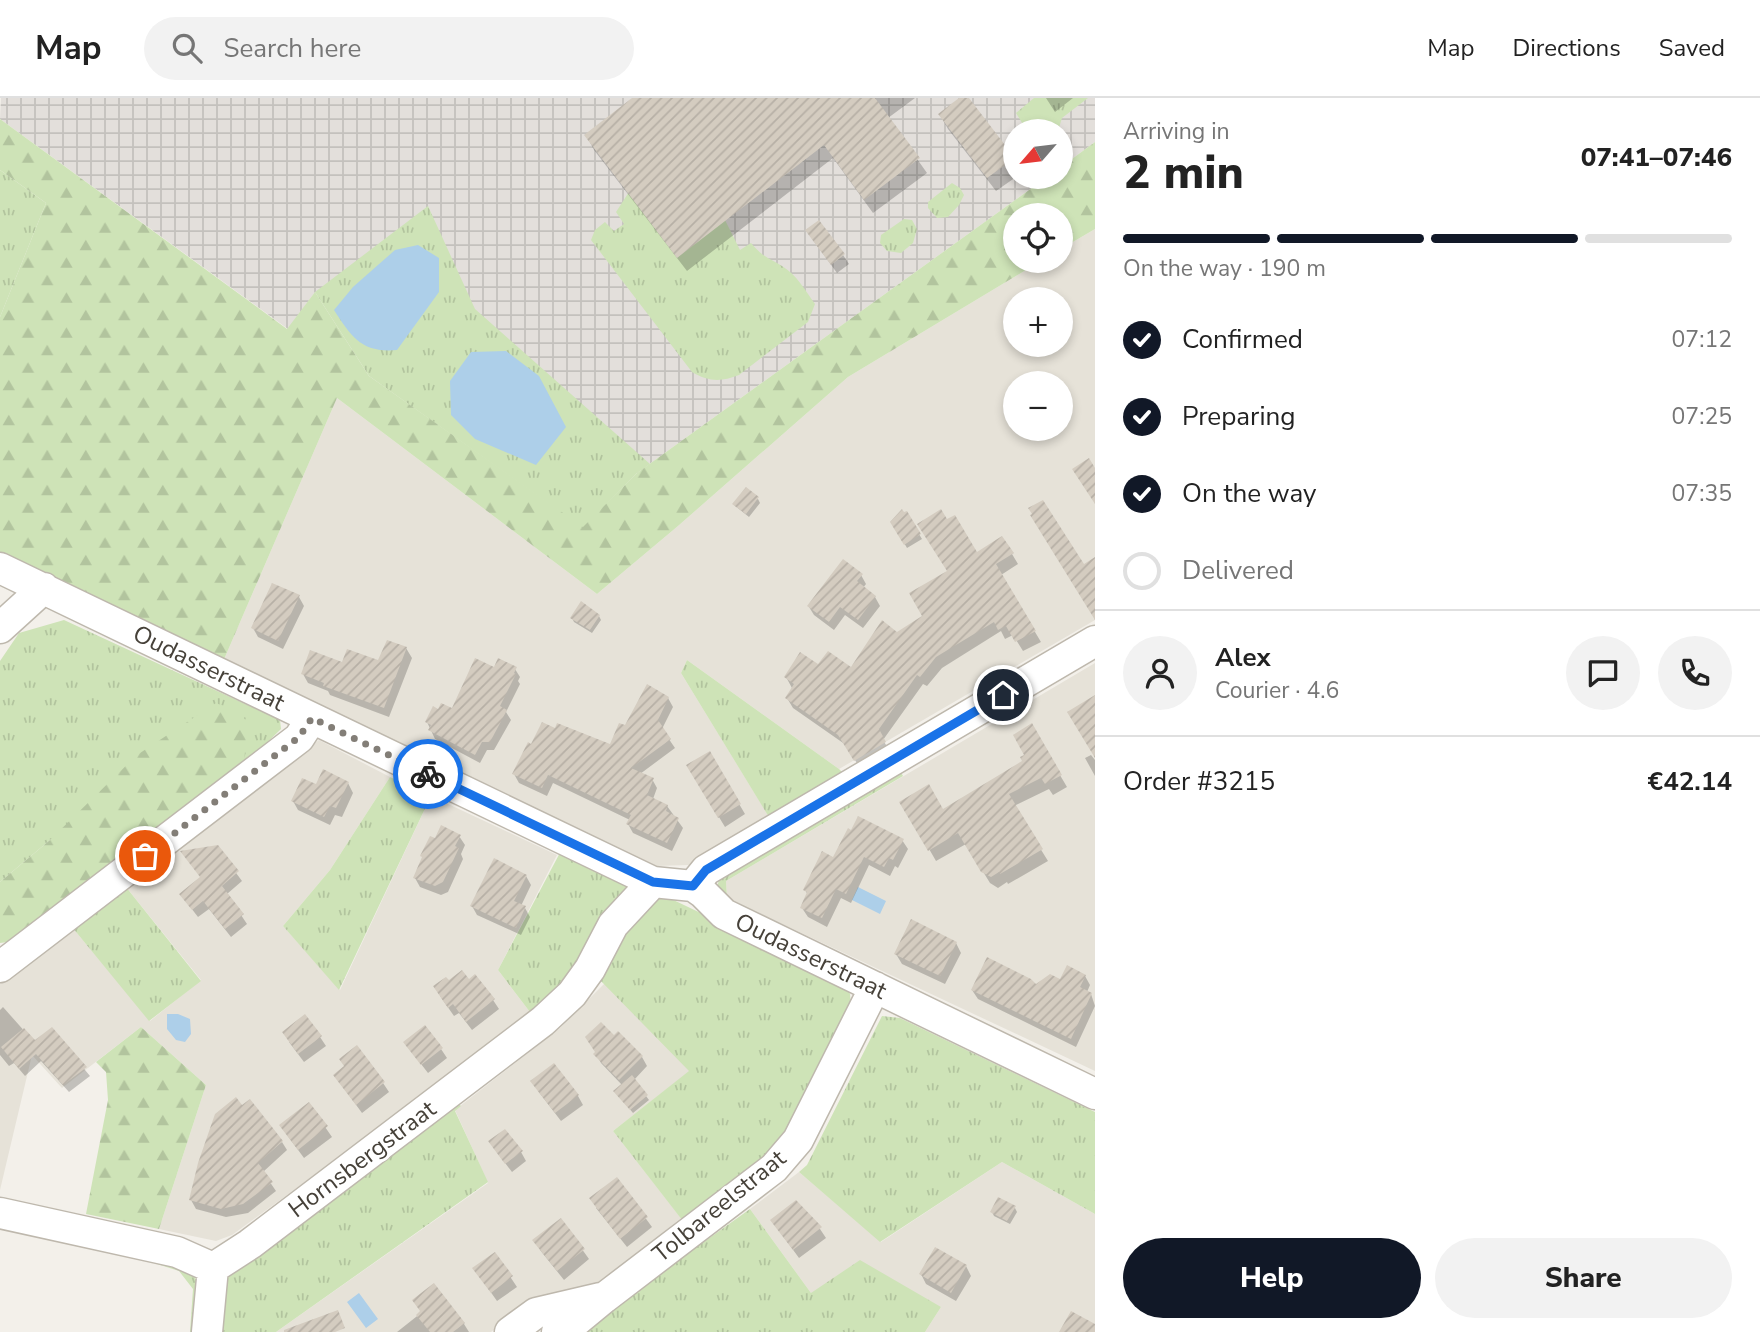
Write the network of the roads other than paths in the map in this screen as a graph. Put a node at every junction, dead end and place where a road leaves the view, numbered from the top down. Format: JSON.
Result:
{"nodes":[{"id":1,"x":0,"y":568,"type":"edge"},
{"id":2,"x":44,"y":588,"type":"junction"},
{"id":3,"x":0,"y":628,"type":"edge"},
{"id":4,"x":1095,"y":642,"type":"edge"},
{"id":5,"x":312,"y":718,"type":"junction"},
{"id":6,"x":653,"y":882,"type":"junction"},
{"id":7,"x":693,"y":886,"type":"junction"},
{"id":8,"x":0,"y":967,"type":"edge"},
{"id":9,"x":874,"y":987,"type":"junction"},
{"id":10,"x":1095,"y":1094,"type":"edge"},
{"id":11,"x":0,"y":1213,"type":"edge"},
{"id":12,"x":213,"y":1268,"type":"junction"},
{"id":13,"x":604,"y":1298,"type":"junction"},
{"id":14,"x":206,"y":1332,"type":"edge"},
{"id":15,"x":510,"y":1332,"type":"edge"},
{"id":16,"x":558,"y":1332,"type":"edge"}],
"edges":[{"from":1,"to":2,"type":"street","name":"Oudasserstraat"},
{"from":2,"to":3,"type":"street"},
{"from":2,"to":5,"type":"street","name":"Oudasserstraat"},
{"from":4,"to":7,"type":"street"},
{"from":5,"to":6,"type":"street","name":"Oudasserstraat"},
{"from":5,"to":8,"type":"street"},
{"from":6,"to":7,"type":"street","name":"Oudasserstraat"},
{"from":6,"to":12,"type":"street","name":"Hornsbergstraat"},
{"from":7,"to":9,"type":"street","name":"Oudasserstraat"},
{"from":9,"to":10,"type":"street","name":"Oudasserstraat"},
{"from":9,"to":13,"type":"street","name":"Tolbareelstraat"},
{"from":11,"to":12,"type":"street"},
{"from":12,"to":14,"type":"street"},
{"from":13,"to":15,"type":"street","name":"Tolbareelstraat"},
{"from":13,"to":16,"type":"street","name":"Tolbareelstraat"}]}
